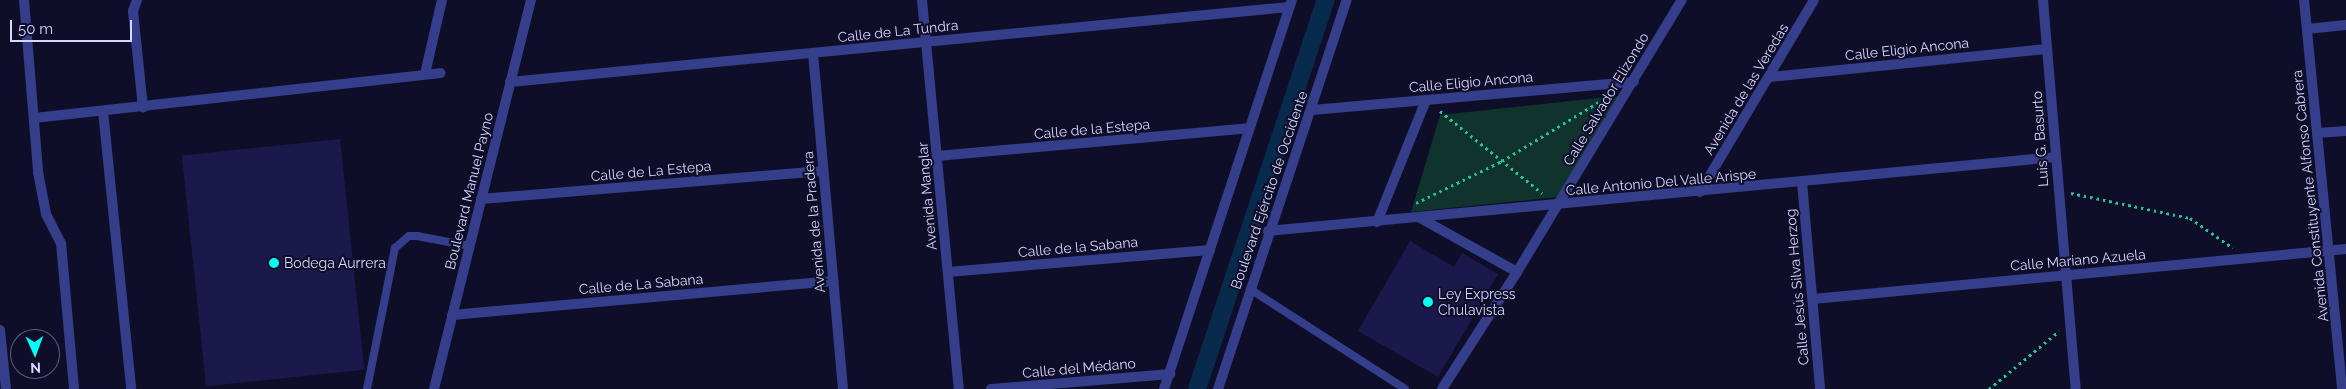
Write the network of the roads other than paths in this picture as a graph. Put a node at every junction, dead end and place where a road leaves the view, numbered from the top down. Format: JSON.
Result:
{"nodes":[{"id":1,"x":24,"y":0,"type":"edge"},
{"id":2,"x":137,"y":0,"type":"edge"},
{"id":3,"x":442,"y":0,"type":"edge"},
{"id":4,"x":531,"y":0,"type":"edge"},
{"id":5,"x":922,"y":0,"type":"edge"},
{"id":6,"x":1347,"y":0,"type":"edge"},
{"id":7,"x":1682,"y":0,"type":"edge"},
{"id":8,"x":1814,"y":0,"type":"edge"},
{"id":9,"x":2043,"y":0,"type":"edge"},
{"id":10,"x":2304,"y":0,"type":"edge"},
{"id":11,"x":1290,"y":4,"type":"edge"},
{"id":12,"x":2346,"y":25,"type":"edge"},
{"id":13,"x":2307,"y":29,"type":"junction"},
{"id":14,"x":926,"y":42,"type":"junction"},
{"id":15,"x":2047,"y":49,"type":"junction"},
{"id":16,"x":813,"y":53,"type":"junction"},
{"id":17,"x":442,"y":73,"type":"dead end"},
{"id":18,"x":425,"y":74,"type":"junction"},
{"id":19,"x":1770,"y":77,"type":"junction"},
{"id":20,"x":510,"y":82,"type":"junction"},
{"id":21,"x":1634,"y":82,"type":"junction"},
{"id":22,"x":1426,"y":100,"type":"junction"},
{"id":23,"x":143,"y":107,"type":"junction"},
{"id":24,"x":1312,"y":110,"type":"junction"},
{"id":25,"x":103,"y":111,"type":"junction"},
{"id":26,"x":34,"y":118,"type":"junction"},
{"id":27,"x":1249,"y":128,"type":"junction"},
{"id":28,"x":2346,"y":131,"type":"edge"},
{"id":29,"x":2318,"y":133,"type":"junction"},
{"id":30,"x":937,"y":156,"type":"junction"},
{"id":31,"x":2056,"y":158,"type":"junction"},
{"id":32,"x":823,"y":171,"type":"junction"},
{"id":33,"x":1802,"y":182,"type":"junction"},
{"id":34,"x":1700,"y":192,"type":"junction"},
{"id":35,"x":481,"y":199,"type":"junction"},
{"id":36,"x":1557,"y":206,"type":"junction"},
{"id":37,"x":1420,"y":218,"type":"junction"},
{"id":38,"x":1378,"y":222,"type":"junction"},
{"id":39,"x":1268,"y":231,"type":"junction"},
{"id":40,"x":470,"y":246,"type":"junction"},
{"id":41,"x":2346,"y":249,"type":"edge"},
{"id":42,"x":1210,"y":250,"type":"junction"},
{"id":43,"x":2330,"y":250,"type":"junction"},
{"id":44,"x":948,"y":272,"type":"junction"},
{"id":45,"x":1517,"y":272,"type":"junction"},
{"id":46,"x":2067,"y":275,"type":"junction"},
{"id":47,"x":833,"y":282,"type":"junction"},
{"id":48,"x":1250,"y":289,"type":"junction"},
{"id":49,"x":1813,"y":298,"type":"junction"},
{"id":50,"x":452,"y":315,"type":"junction"},
{"id":51,"x":0,"y":330,"type":"edge"},
{"id":52,"x":2,"y":374,"type":"edge"},
{"id":53,"x":1170,"y":374,"type":"junction"},
{"id":54,"x":6,"y":389,"type":"edge"},
{"id":55,"x":74,"y":389,"type":"edge"},
{"id":56,"x":132,"y":389,"type":"edge"},
{"id":57,"x":367,"y":389,"type":"edge"},
{"id":58,"x":434,"y":389,"type":"edge"},
{"id":59,"x":843,"y":389,"type":"edge"},
{"id":60,"x":959,"y":389,"type":"edge"},
{"id":61,"x":991,"y":389,"type":"edge"},
{"id":62,"x":1164,"y":389,"type":"edge"},
{"id":63,"x":1218,"y":389,"type":"edge"},
{"id":64,"x":1405,"y":389,"type":"edge"},
{"id":65,"x":1442,"y":389,"type":"edge"},
{"id":66,"x":1820,"y":389,"type":"edge"},
{"id":67,"x":2076,"y":389,"type":"edge"},
{"id":68,"x":2342,"y":389,"type":"edge"}],
"edges":[{"from":1,"to":26,"type":"street"},
{"from":2,"to":23,"type":"street"},
{"from":3,"to":18,"type":"street"},
{"from":4,"to":20,"type":"street","name":"Boulevard Manuel Payno"},
{"from":5,"to":14,"type":"street","name":"Avenida Manglar"},
{"from":6,"to":24,"type":"street","name":"Boulevard Ejército de Occidente"},
{"from":7,"to":21,"type":"street","name":"Calle Salvador Elizondo"},
{"from":8,"to":19,"type":"street","name":"Avenida de las Veredas"},
{"from":9,"to":15,"type":"street","name":"Luis G. Basurto"},
{"from":10,"to":13,"type":"street","name":"Avenida Constituyente Alfonso Cabrera"},
{"from":11,"to":14,"type":"street","name":"Calle de La Tundra"},
{"from":11,"to":27,"type":"street"},
{"from":12,"to":13,"type":"street"},
{"from":13,"to":29,"type":"street","name":"Avenida Constituyente Alfonso Cabrera"},
{"from":14,"to":16,"type":"street","name":"Calle de La Tundra"},
{"from":14,"to":30,"type":"street","name":"Avenida Manglar"},
{"from":15,"to":19,"type":"street","name":"Calle Eligio Ancona"},
{"from":15,"to":31,"type":"street","name":"Luis G. Basurto"},
{"from":16,"to":20,"type":"street","name":"Calle de La Tundra"},
{"from":16,"to":32,"type":"street","name":"Avenida de la Pradera"},
{"from":17,"to":18,"type":"street"},
{"from":18,"to":23,"type":"street"},
{"from":19,"to":34,"type":"street","name":"Avenida de las Veredas"},
{"from":20,"to":35,"type":"street","name":"Boulevard Manuel Payno"},
{"from":21,"to":22,"type":"street","name":"Calle Eligio Ancona"},
{"from":21,"to":36,"type":"street","name":"Calle Salvador Elizondo"},
{"from":22,"to":24,"type":"street","name":"Calle Eligio Ancona"},
{"from":22,"to":38,"type":"street"},
{"from":23,"to":25,"type":"street"},
{"from":24,"to":39,"type":"street","name":"Boulevard Ejército de Occidente"},
{"from":25,"to":26,"type":"street"},
{"from":25,"to":56,"type":"street"},
{"from":26,"to":55,"type":"street"},
{"from":27,"to":30,"type":"street","name":"Calle de la Estepa"},
{"from":27,"to":42,"type":"street"},
{"from":28,"to":29,"type":"street"},
{"from":29,"to":43,"type":"street","name":"Avenida Constituyente Alfonso Cabrera"},
{"from":30,"to":44,"type":"street","name":"Avenida Manglar"},
{"from":31,"to":33,"type":"street","name":"Calle Antonio Del Valle Arispe"},
{"from":31,"to":46,"type":"street","name":"Luis G. Basurto"},
{"from":32,"to":35,"type":"street","name":"Calle de La Estepa"},
{"from":32,"to":47,"type":"street","name":"Avenida de la Pradera"},
{"from":33,"to":34,"type":"street","name":"Calle Antonio Del Valle Arispe"},
{"from":33,"to":49,"type":"street","name":"Calle Jesús Silva Herzog"},
{"from":34,"to":36,"type":"street","name":"Calle Antonio Del Valle Arispe"},
{"from":35,"to":40,"type":"street","name":"Boulevard Manuel Payno"},
{"from":36,"to":37,"type":"street","name":"Calle Antonio Del Valle Arispe"},
{"from":36,"to":45,"type":"street","name":"Calle Salvador Elizondo"},
{"from":37,"to":38,"type":"street","name":"Calle Antonio Del Valle Arispe"},
{"from":37,"to":45,"type":"street"},
{"from":38,"to":39,"type":"street","name":"Calle Antonio Del Valle Arispe"},
{"from":39,"to":48,"type":"street","name":"Boulevard Ejército de Occidente"},
{"from":40,"to":50,"type":"street","name":"Boulevard Manuel Payno"},
{"from":40,"to":57,"type":"lane"},
{"from":41,"to":43,"type":"street","name":"Calle Mariano Azuela"},
{"from":42,"to":44,"type":"street","name":"Calle de la Sabana"},
{"from":42,"to":53,"type":"street"},
{"from":43,"to":46,"type":"street","name":"Calle Mariano Azuela"},
{"from":43,"to":68,"type":"street","name":"Avenida Constituyente Alfonso Cabrera"},
{"from":44,"to":60,"type":"street","name":"Avenida Manglar"},
{"from":45,"to":65,"type":"street","name":"Calle Salvador Elizondo"},
{"from":46,"to":49,"type":"street","name":"Calle Mariano Azuela"},
{"from":46,"to":67,"type":"street","name":"Luis G. Basurto"},
{"from":47,"to":50,"type":"street","name":"Calle de La Sabana"},
{"from":47,"to":59,"type":"street","name":"Avenida de la Pradera"},
{"from":48,"to":63,"type":"street","name":"Boulevard Ejército de Occidente"},
{"from":48,"to":64,"type":"lane"},
{"from":49,"to":66,"type":"street","name":"Calle Jesús Silva Herzog"},
{"from":50,"to":58,"type":"street","name":"Boulevard Manuel Payno"},
{"from":51,"to":52,"type":"street"},
{"from":52,"to":54,"type":"street"},
{"from":53,"to":61,"type":"street","name":"Calle del Médano"},
{"from":53,"to":62,"type":"street"}]}
